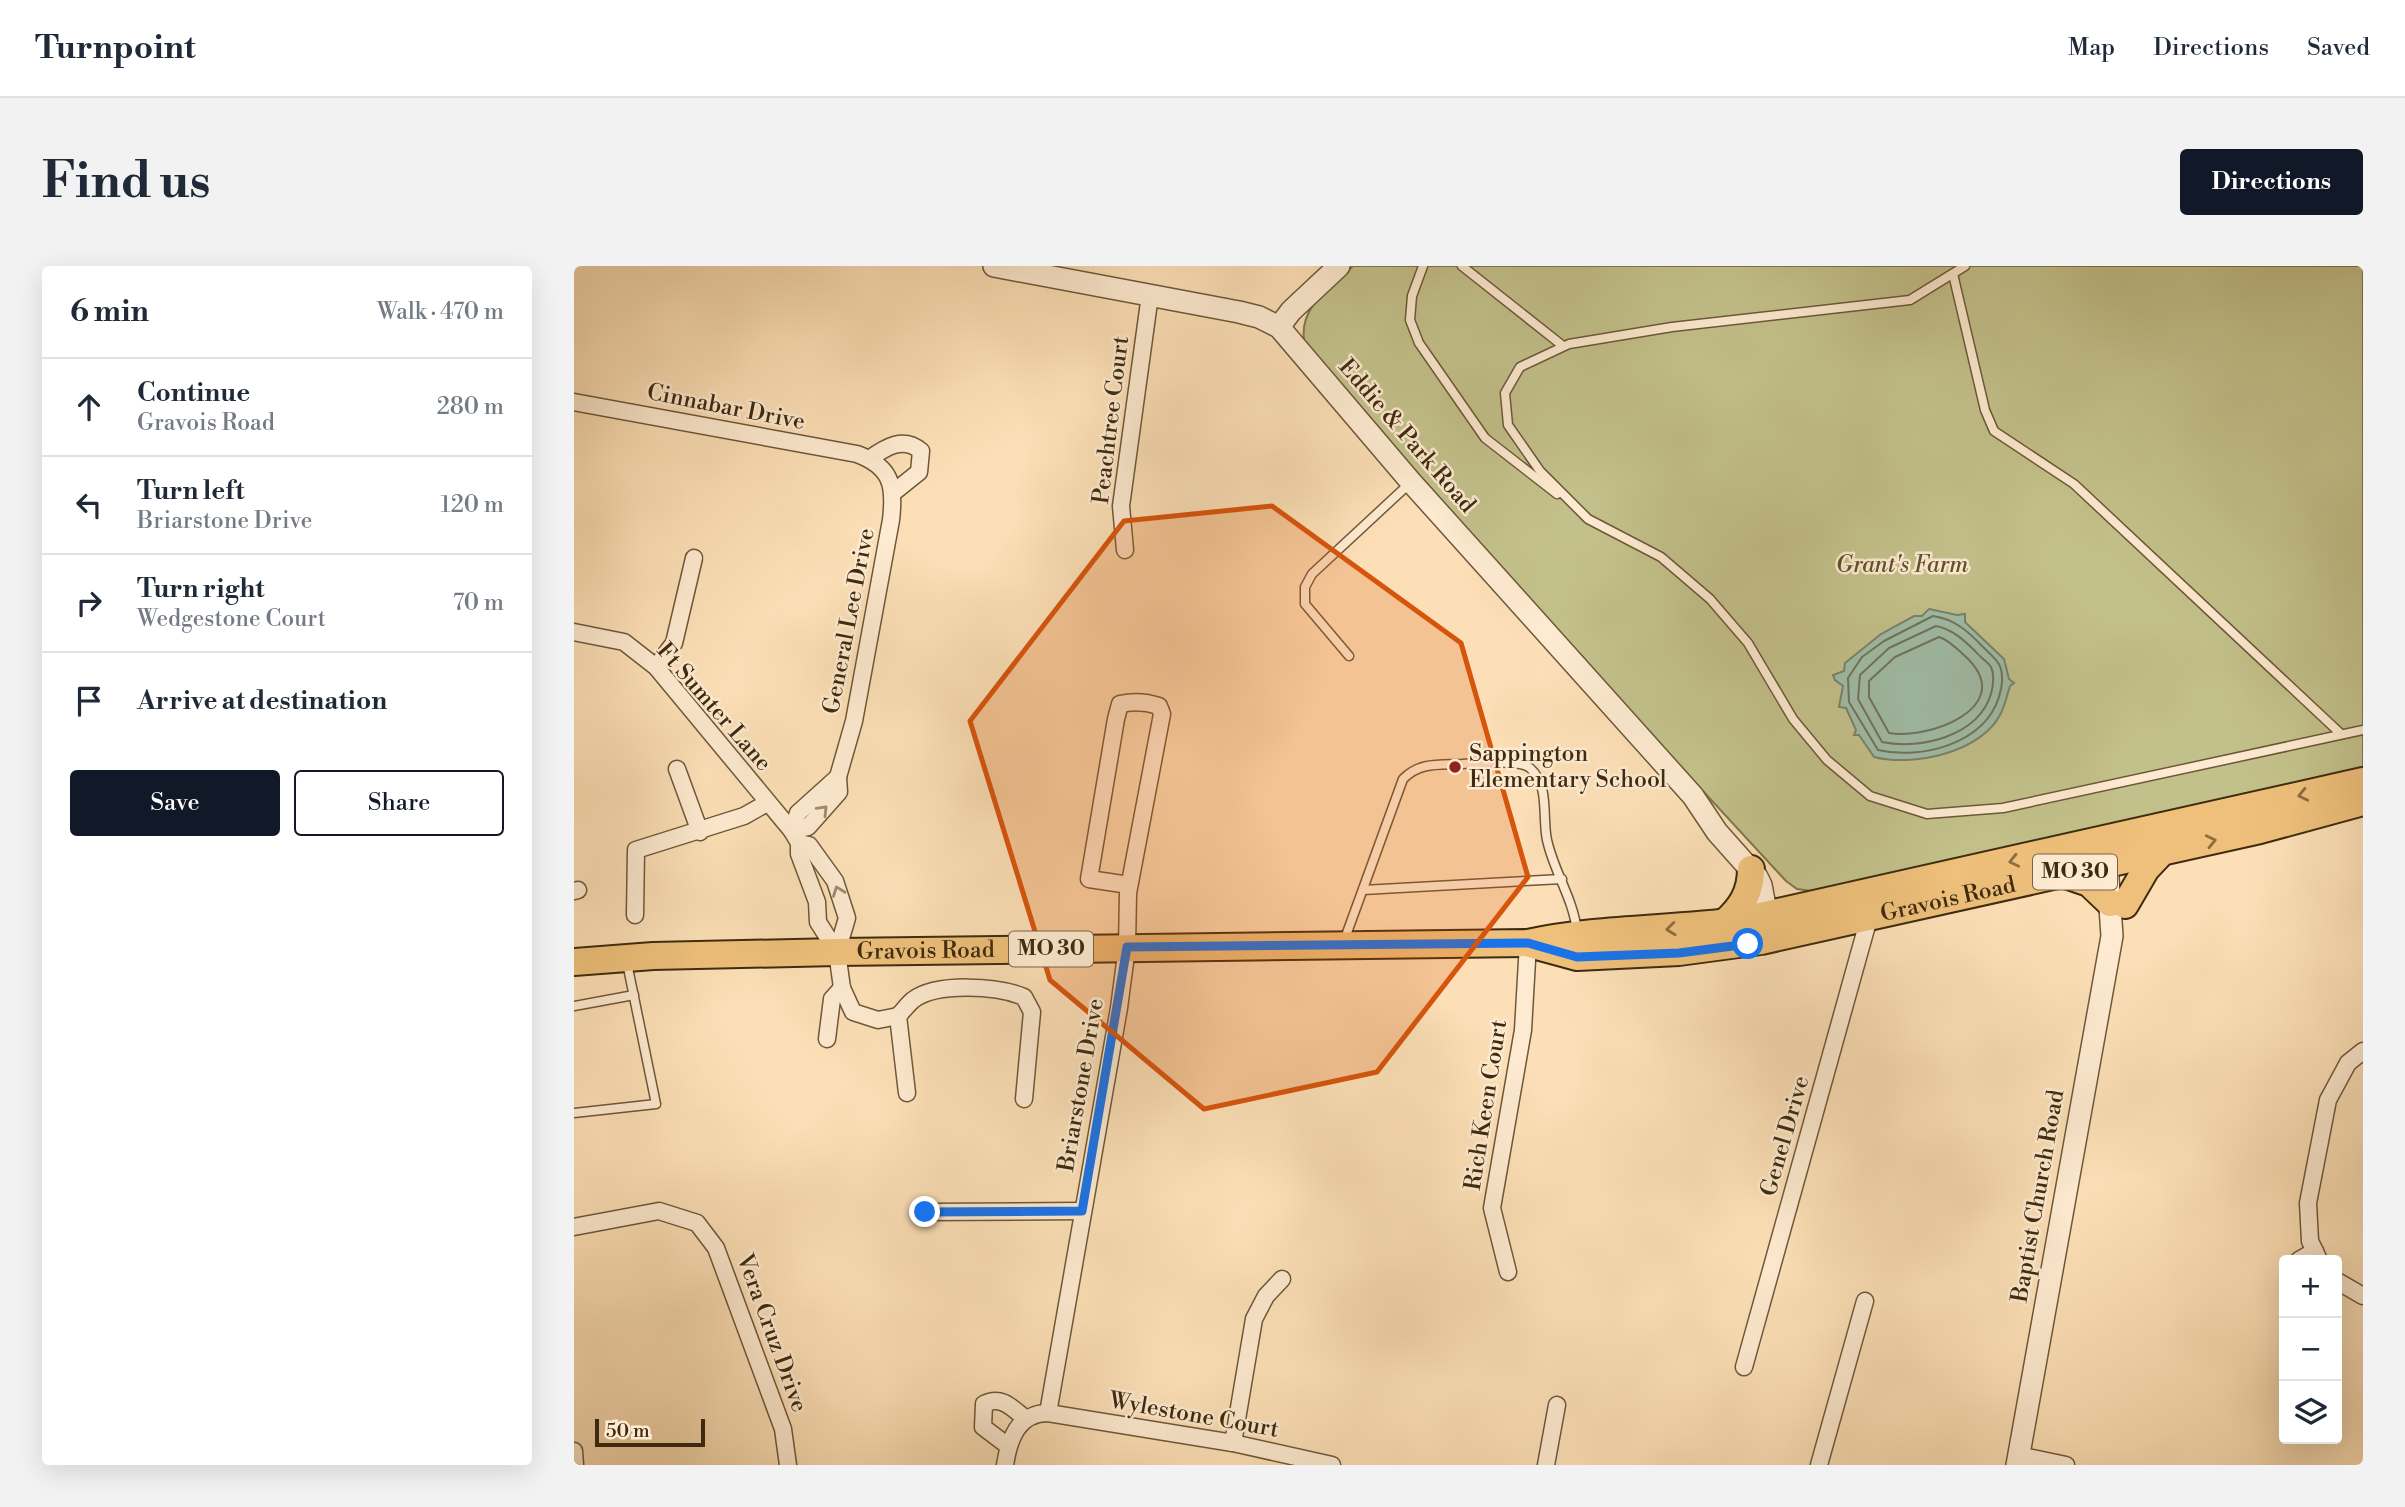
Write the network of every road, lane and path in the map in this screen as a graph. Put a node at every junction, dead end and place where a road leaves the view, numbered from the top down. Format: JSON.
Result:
{"nodes":[{"id":1,"x":994,"y":266,"type":"edge"},
{"id":2,"x":1339,"y":266,"type":"edge"},
{"id":3,"x":1423,"y":266,"type":"edge"},
{"id":4,"x":1462,"y":266,"type":"edge"},
{"id":5,"x":1965,"y":266,"type":"edge"},
{"id":6,"x":1953,"y":274,"type":"junction"},
{"id":7,"x":1150,"y":295,"type":"junction"},
{"id":8,"x":1279,"y":327,"type":"junction"},
{"id":9,"x":1563,"y":346,"type":"junction"},
{"id":10,"x":574,"y":402,"type":"edge"},
{"id":11,"x":869,"y":459,"type":"junction"},
{"id":12,"x":1411,"y":482,"type":"junction"},
{"id":13,"x":894,"y":492,"type":"junction"},
{"id":14,"x":1588,"y":519,"type":"junction"},
{"id":15,"x":1125,"y":550,"type":"dead end"},
{"id":16,"x":694,"y":558,"type":"dead end"},
{"id":17,"x":574,"y":632,"type":"edge"},
{"id":18,"x":1349,"y":656,"type":"dead end"},
{"id":19,"x":656,"y":667,"type":"junction"},
{"id":20,"x":2363,"y":730,"type":"edge"},
{"id":21,"x":2341,"y":734,"type":"junction"},
{"id":22,"x":677,"y":769,"type":"dead end"},
{"id":23,"x":2363,"y":782,"type":"edge"},
{"id":24,"x":1693,"y":796,"type":"junction"},
{"id":25,"x":2363,"y":802,"type":"edge"},
{"id":26,"x":767,"y":803,"type":"junction"},
{"id":27,"x":700,"y":832,"type":"junction"},
{"id":28,"x":795,"y":837,"type":"junction"},
{"id":29,"x":2112,"y":851,"type":"junction"},
{"id":30,"x":2162,"y":852,"type":"junction"},
{"id":31,"x":1751,"y":869,"type":"junction"},
{"id":32,"x":2063,"y":874,"type":"junction"},
{"id":33,"x":1562,"y":880,"type":"junction"},
{"id":34,"x":1129,"y":885,"type":"junction"},
{"id":35,"x":1363,"y":890,"type":"junction"},
{"id":36,"x":2117,"y":904,"type":"junction"},
{"id":37,"x":635,"y":915,"type":"dead end"},
{"id":38,"x":1869,"y":918,"type":"junction"},
{"id":39,"x":1724,"y":923,"type":"junction"},
{"id":40,"x":1776,"y":926,"type":"junction"},
{"id":41,"x":1577,"y":933,"type":"junction"},
{"id":42,"x":1528,"y":943,"type":"junction"},
{"id":43,"x":1343,"y":944,"type":"junction"},
{"id":44,"x":1127,"y":947,"type":"junction"},
{"id":45,"x":837,"y":952,"type":"junction"},
{"id":46,"x":625,"y":957,"type":"junction"},
{"id":47,"x":574,"y":962,"type":"edge"},
{"id":48,"x":842,"y":988,"type":"junction"},
{"id":49,"x":634,"y":995,"type":"junction"},
{"id":50,"x":574,"y":1006,"type":"edge"},
{"id":51,"x":898,"y":1016,"type":"junction"},
{"id":52,"x":827,"y":1039,"type":"dead end"},
{"id":53,"x":2363,"y":1051,"type":"edge"},
{"id":54,"x":907,"y":1093,"type":"dead end"},
{"id":55,"x":1024,"y":1099,"type":"dead end"},
{"id":56,"x":574,"y":1113,"type":"edge"},
{"id":57,"x":1082,"y":1211,"type":"junction"},
{"id":58,"x":925,"y":1212,"type":"dead end"},
{"id":59,"x":574,"y":1227,"type":"edge"},
{"id":60,"x":2317,"y":1255,"type":"edge"},
{"id":61,"x":1508,"y":1272,"type":"dead end"},
{"id":62,"x":1282,"y":1279,"type":"dead end"},
{"id":63,"x":2342,"y":1285,"type":"edge"},
{"id":64,"x":2363,"y":1296,"type":"edge"},
{"id":65,"x":1865,"y":1301,"type":"dead end"},
{"id":66,"x":1744,"y":1367,"type":"dead end"},
{"id":67,"x":1557,"y":1405,"type":"dead end"},
{"id":68,"x":1048,"y":1413,"type":"junction"},
{"id":69,"x":1026,"y":1419,"type":"junction"},
{"id":70,"x":1233,"y":1443,"type":"junction"},
{"id":71,"x":1008,"y":1446,"type":"junction"},
{"id":72,"x":574,"y":1451,"type":"edge"},
{"id":73,"x":2017,"y":1460,"type":"edge"},
{"id":74,"x":575,"y":1465,"type":"edge"},
{"id":75,"x":788,"y":1465,"type":"edge"},
{"id":76,"x":1005,"y":1465,"type":"edge"},
{"id":77,"x":1332,"y":1465,"type":"edge"},
{"id":78,"x":1546,"y":1465,"type":"edge"},
{"id":79,"x":1819,"y":1465,"type":"edge"},
{"id":80,"x":2066,"y":1465,"type":"edge"}],
"edges":[{"from":1,"to":7,"type":"street","name":"Eddie & Park Road"},
{"from":2,"to":8,"type":"street"},
{"from":3,"to":14,"type":"lane"},
{"from":4,"to":9,"type":"lane"},
{"from":5,"to":6,"type":"lane"},
{"from":6,"to":9,"type":"lane"},
{"from":6,"to":21,"type":"lane"},
{"from":7,"to":8,"type":"street","name":"Eddie & Park Road"},
{"from":7,"to":15,"type":"street","name":"Peachtree Court"},
{"from":8,"to":12,"type":"street","name":"Eddie & Park Road"},
{"from":9,"to":14,"type":"lane"},
{"from":10,"to":11,"type":"street","name":"Cinnabar Drive"},
{"from":11,"to":13,"type":"street","name":"Cinnabar Drive"},
{"from":11,"to":13,"type":"street"},
{"from":12,"to":18,"type":"lane"},
{"from":12,"to":24,"type":"street","name":"Eddie & Park Road"},
{"from":13,"to":28,"type":"street","name":"General Lee Drive"},
{"from":14,"to":21,"type":"lane"},
{"from":16,"to":19,"type":"street"},
{"from":17,"to":19,"type":"street","name":"Ft Sumter Lane"},
{"from":19,"to":26,"type":"street","name":"Ft Sumter Lane"},
{"from":20,"to":21,"type":"lane"},
{"from":22,"to":27,"type":"street"},
{"from":23,"to":29,"type":"main road","name":"Gravois Road","number":"MO 30","one_way":true},
{"from":24,"to":31,"type":"street","name":"Eddie & Park Road"},
{"from":24,"to":40,"type":"street","name":"Eddie & Park Road"},
{"from":30,"to":25,"type":"main road","name":"Gravois Road","number":"MO 30","one_way":true},
{"from":26,"to":27,"type":"street"},
{"from":26,"to":28,"type":"street","name":"Ft Sumter Lane"},
{"from":27,"to":37,"type":"street"},
{"from":28,"to":45,"type":"street","name":"Ft Sumter Lane"},
{"from":45,"to":28,"type":"street","name":"Ft Sumter Lane","one_way":true},
{"from":29,"to":30,"type":"main road","name":"Gravois Road","number":"MO 30"},
{"from":29,"to":32,"type":"main road","name":"Gravois Road","number":"MO 30"},
{"from":29,"to":36,"type":"street","name":"Baptist Church Road"},
{"from":29,"to":40,"type":"main road","name":"Gravois Road","number":"MO 30","one_way":true},
{"from":30,"to":36,"type":"main road"},
{"from":31,"to":39,"type":"main road"},
{"from":31,"to":40,"type":"street","name":"Eddie & Park Road"},
{"from":32,"to":36,"type":"main road"},
{"from":32,"to":38,"type":"main road","name":"Gravois Road","number":"MO 30"},
{"from":33,"to":35,"type":"lane"},
{"from":33,"to":35,"type":"lane"},
{"from":33,"to":41,"type":"lane"},
{"from":34,"to":34,"type":"street","name":"Briarstone Drive"},
{"from":34,"to":44,"type":"street","name":"Briarstone Drive"},
{"from":35,"to":43,"type":"lane"},
{"from":36,"to":73,"type":"street","name":"Baptist Church Road"},
{"from":38,"to":40,"type":"main road","name":"Gravois Road","number":"MO 30"},
{"from":38,"to":66,"type":"street","name":"Genel Drive"},
{"from":39,"to":40,"type":"main road","name":"Gravois Road","number":"MO 30"},
{"from":39,"to":41,"type":"main road","name":"Gravois Road","number":"MO 30","one_way":true},
{"from":40,"to":42,"type":"main road","name":"Gravois Road","number":"MO 30"},
{"from":41,"to":42,"type":"main road","name":"Gravois Road","number":"MO 30"},
{"from":42,"to":43,"type":"main road","name":"Gravois Road","number":"MO 30"},
{"from":42,"to":61,"type":"street","name":"Rich Keen Court"},
{"from":43,"to":44,"type":"main road","name":"Gravois Road","number":"MO 30"},
{"from":44,"to":45,"type":"main road","name":"Gravois Road","number":"MO 30"},
{"from":44,"to":57,"type":"street","name":"Briarstone Drive"},
{"from":45,"to":46,"type":"main road","name":"Gravois Road","number":"MO 30"},
{"from":45,"to":48,"type":"street"},
{"from":46,"to":47,"type":"main road","name":"Gravois Road","number":"MO 30"},
{"from":46,"to":49,"type":"lane"},
{"from":48,"to":51,"type":"street"},
{"from":48,"to":52,"type":"street"},
{"from":49,"to":50,"type":"lane"},
{"from":49,"to":56,"type":"lane"},
{"from":51,"to":54,"type":"street"},
{"from":51,"to":55,"type":"street"},
{"from":53,"to":60,"type":"street"},
{"from":57,"to":58,"type":"street"},
{"from":57,"to":68,"type":"street","name":"Briarstone Drive"},
{"from":59,"to":75,"type":"street","name":"Vera Cruz Drive"},
{"from":62,"to":70,"type":"street"},
{"from":63,"to":64,"type":"street"},
{"from":65,"to":79,"type":"street"},
{"from":67,"to":78,"type":"street"},
{"from":68,"to":69,"type":"street"},
{"from":68,"to":70,"type":"street","name":"Wylestone Court"},
{"from":69,"to":71,"type":"street"},
{"from":69,"to":71,"type":"street"},
{"from":70,"to":77,"type":"street","name":"Wylestone Court"},
{"from":71,"to":76,"type":"street"},
{"from":72,"to":74,"type":"street"},
{"from":73,"to":80,"type":"street"}]}
